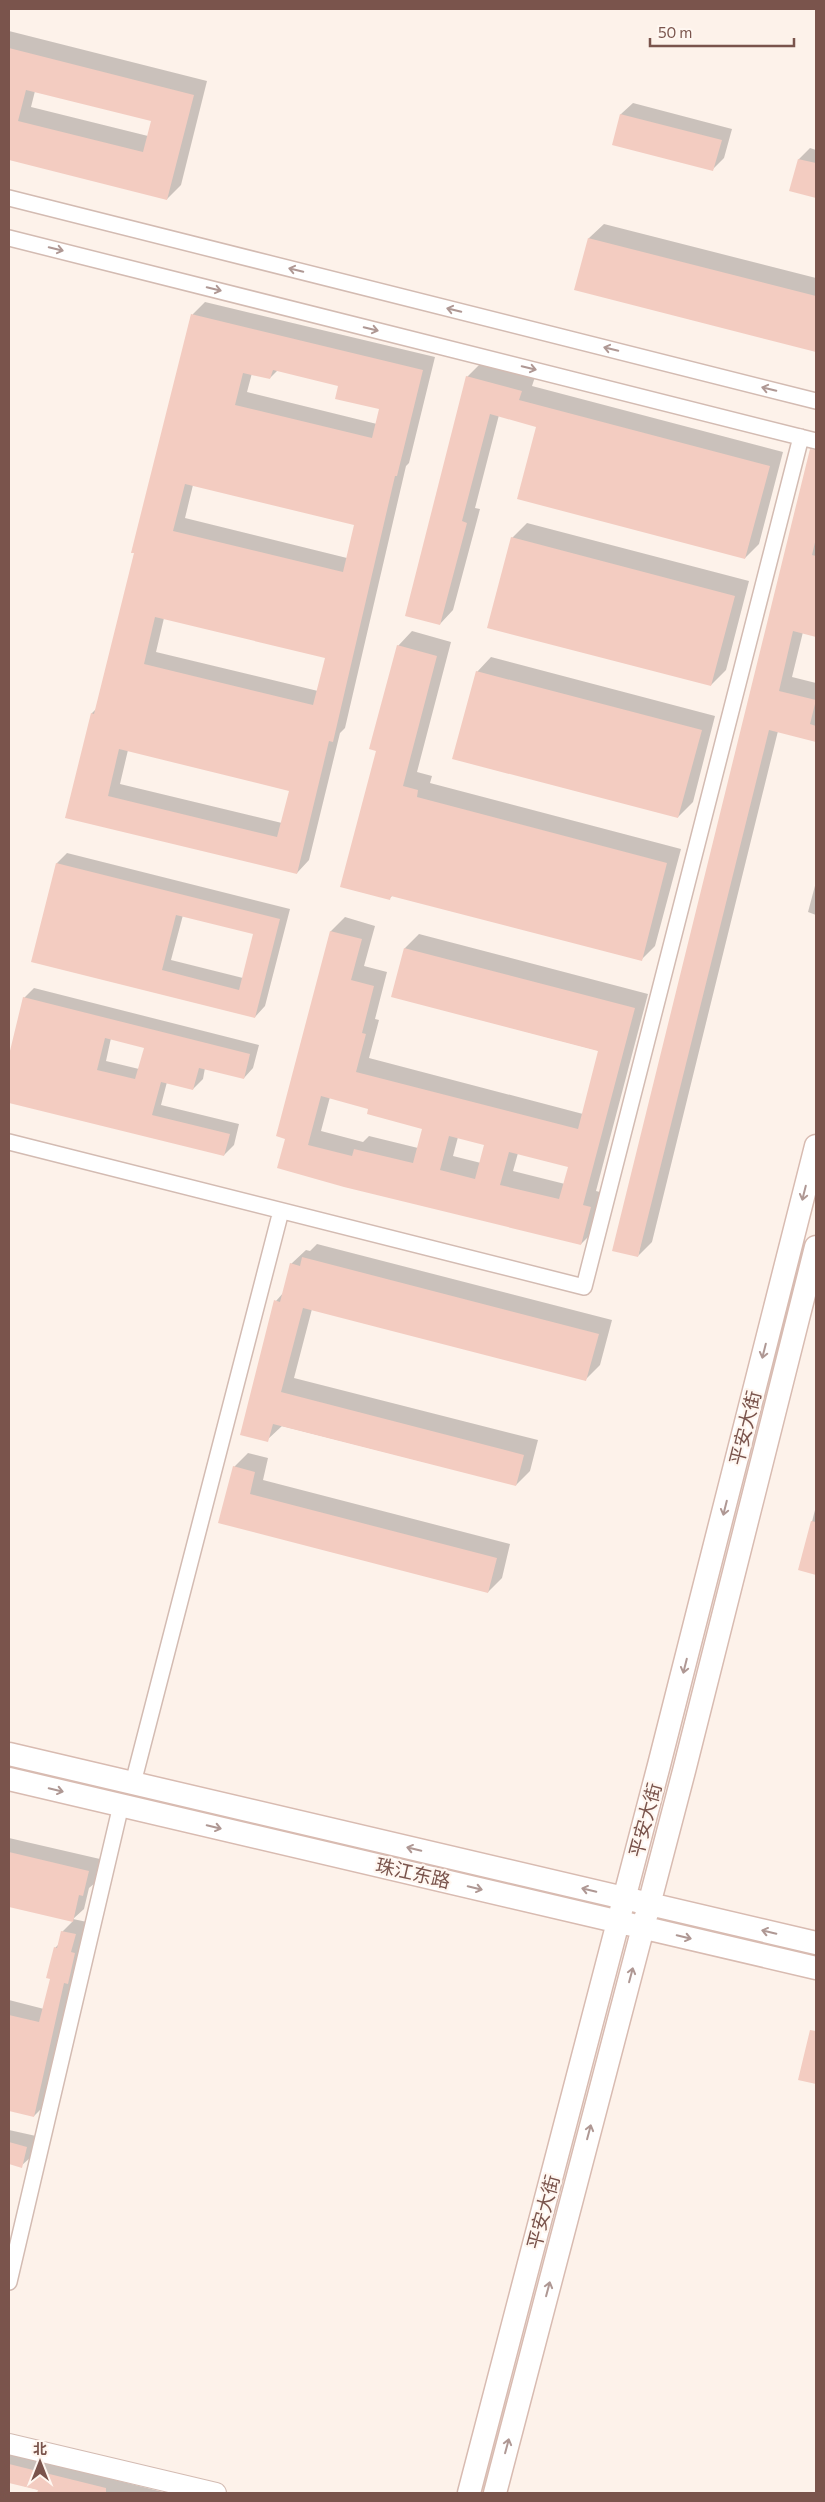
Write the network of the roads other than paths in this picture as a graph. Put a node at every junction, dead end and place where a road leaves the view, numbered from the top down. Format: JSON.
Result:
{"nodes":[{"id":1,"x":9,"y":198,"type":"edge"},
{"id":2,"x":9,"y":238,"type":"edge"},
{"id":3,"x":816,"y":401,"type":"edge"},
{"id":4,"x":801,"y":437,"type":"junction"},
{"id":5,"x":816,"y":440,"type":"edge"},
{"id":6,"x":9,"y":1142,"type":"edge"},
{"id":7,"x":816,"y":1146,"type":"edge"},
{"id":8,"x":281,"y":1211,"type":"junction"},
{"id":9,"x":816,"y":1247,"type":"edge"},
{"id":10,"x":9,"y":1754,"type":"edge"},
{"id":11,"x":9,"y":1779,"type":"edge"},
{"id":12,"x":134,"y":1783,"type":"junction"},
{"id":13,"x":121,"y":1805,"type":"junction"},
{"id":14,"x":637,"y":1901,"type":"junction"},
{"id":15,"x":618,"y":1922,"type":"junction"},
{"id":16,"x":643,"y":1928,"type":"junction"},
{"id":17,"x":816,"y":1943,"type":"edge"},
{"id":18,"x":816,"y":1968,"type":"edge"},
{"id":19,"x":9,"y":2282,"type":"edge"},
{"id":20,"x":9,"y":2444,"type":"edge"},
{"id":21,"x":216,"y":2493,"type":"edge"},
{"id":22,"x":469,"y":2493,"type":"edge"},
{"id":23,"x":494,"y":2493,"type":"edge"}],
"edges":[{"from":3,"to":1,"type":"street","one_way":true},
{"from":2,"to":4,"type":"street","one_way":true},
{"from":4,"to":5,"type":"street"},
{"from":4,"to":8,"type":"street"},
{"from":6,"to":8,"type":"street"},
{"from":7,"to":14,"type":"main road","name":"平安大街","one_way":true},
{"from":8,"to":12,"type":"street"},
{"from":9,"to":14,"type":"main road","name":"平安大街"},
{"from":10,"to":12,"type":"main road"},
{"from":11,"to":13,"type":"main road","name":"珠江东路","one_way":true},
{"from":14,"to":12,"type":"main road","one_way":true},
{"from":13,"to":15,"type":"main road","name":"珠江东路","one_way":true},
{"from":13,"to":19,"type":"street"},
{"from":14,"to":15,"type":"main road","name":"平安大街"},
{"from":14,"to":16,"type":"main road","name":"平安大街"},
{"from":17,"to":14,"type":"main road","one_way":true},
{"from":15,"to":16,"type":"main road","name":"珠江东路"},
{"from":15,"to":22,"type":"main road","name":"平安大街"},
{"from":16,"to":18,"type":"main road","name":"珠江东路","one_way":true},
{"from":23,"to":16,"type":"main road","name":"平安大街","one_way":true},
{"from":20,"to":21,"type":"street"}]}
